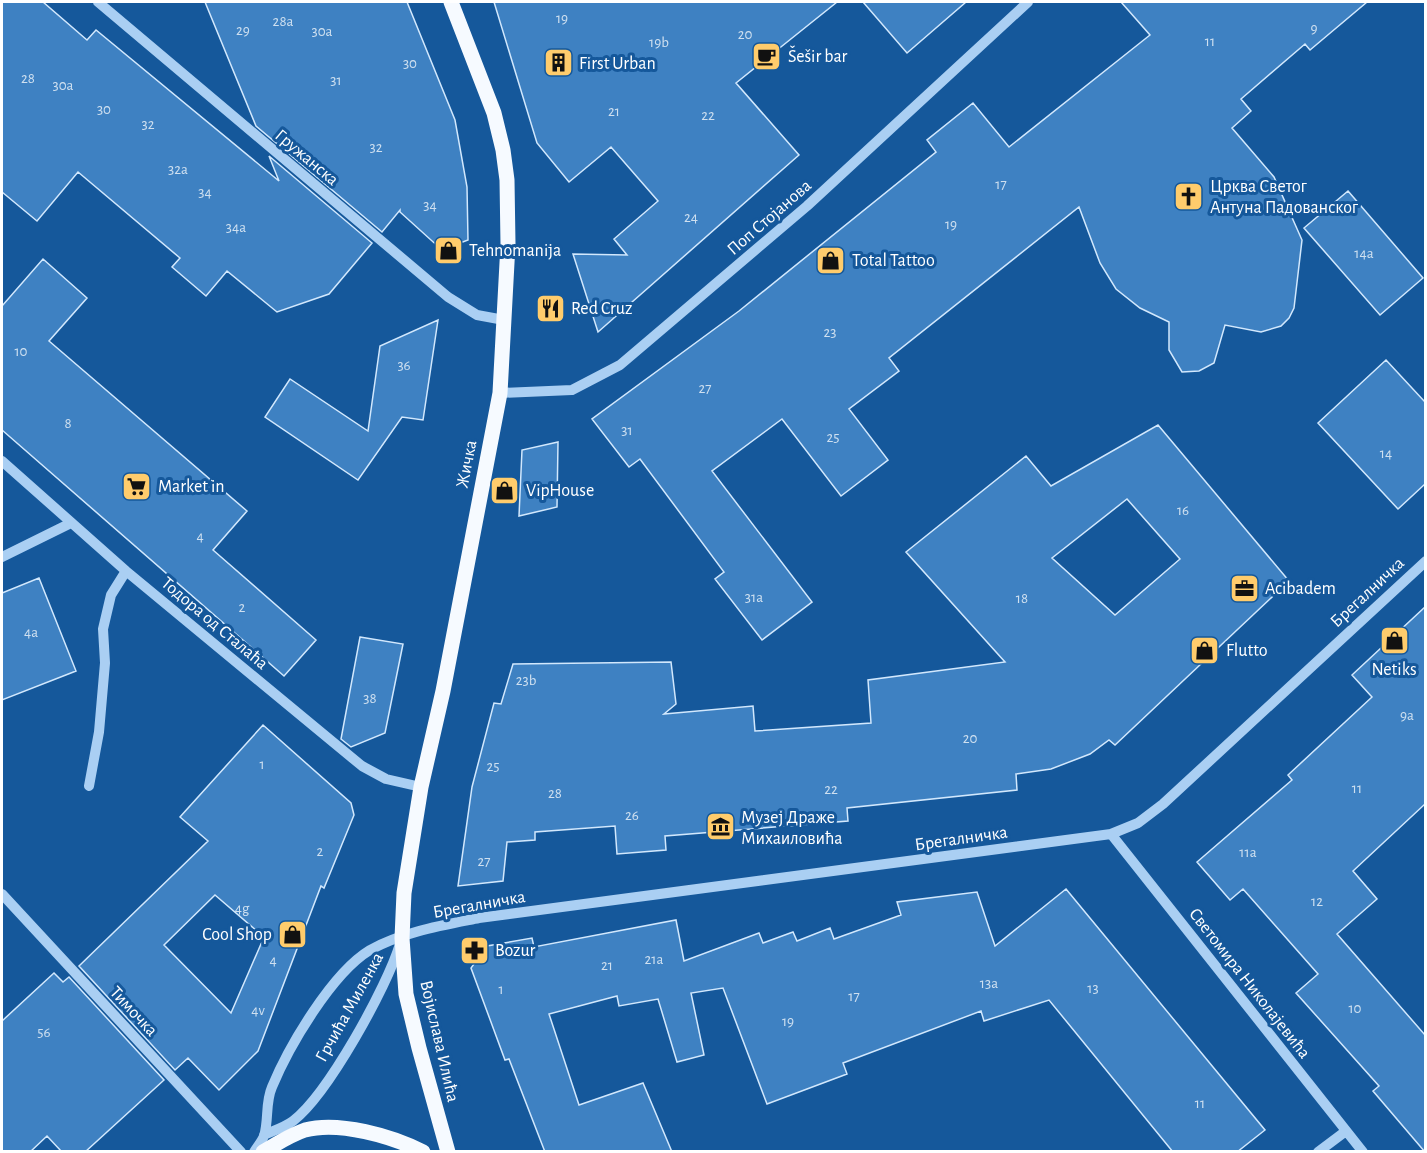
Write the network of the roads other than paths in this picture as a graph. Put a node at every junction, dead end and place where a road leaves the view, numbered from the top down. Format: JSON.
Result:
{"nodes":[{"id":1,"x":98,"y":2,"type":"edge"},
{"id":2,"x":451,"y":2,"type":"edge"},
{"id":3,"x":1028,"y":2,"type":"edge"},
{"id":4,"x":504,"y":320,"type":"junction"},
{"id":5,"x":500,"y":393,"type":"junction"},
{"id":6,"x":2,"y":461,"type":"edge"},
{"id":7,"x":70,"y":523,"type":"junction"},
{"id":8,"x":2,"y":557,"type":"edge"},
{"id":9,"x":1425,"y":561,"type":"edge"},
{"id":10,"x":126,"y":572,"type":"junction"},
{"id":11,"x":89,"y":786,"type":"dead end"},
{"id":12,"x":421,"y":787,"type":"junction"},
{"id":13,"x":1111,"y":834,"type":"junction"},
{"id":14,"x":2,"y":894,"type":"edge"},
{"id":15,"x":402,"y":938,"type":"junction"},
{"id":16,"x":1346,"y":1131,"type":"junction"},
{"id":17,"x":264,"y":1135,"type":"junction"},
{"id":18,"x":241,"y":1152,"type":"edge"},
{"id":19,"x":254,"y":1152,"type":"edge"},
{"id":20,"x":263,"y":1152,"type":"edge"},
{"id":21,"x":423,"y":1152,"type":"edge"},
{"id":22,"x":448,"y":1152,"type":"edge"},
{"id":23,"x":1318,"y":1152,"type":"edge"},
{"id":24,"x":1363,"y":1152,"type":"edge"}],
"edges":[{"from":1,"to":4,"type":"street","name":"Гружанска"},
{"from":2,"to":4,"type":"main road","name":"Жичка"},
{"from":3,"to":5,"type":"street","name":"Поп Стојанова"},
{"from":4,"to":5,"type":"main road","name":"Жичка"},
{"from":5,"to":12,"type":"main road","name":"Жичка"},
{"from":6,"to":7,"type":"street","name":"Тодора од Сталаћа"},
{"from":7,"to":8,"type":"street"},
{"from":7,"to":10,"type":"street","name":"Тодора од Сталаћа"},
{"from":9,"to":13,"type":"street","name":"Брегалничка"},
{"from":10,"to":11,"type":"street"},
{"from":10,"to":12,"type":"street","name":"Тодора од Сталаћа"},
{"from":12,"to":15,"type":"main road","name":"Жичка"},
{"from":13,"to":15,"type":"street","name":"Брегалничка"},
{"from":13,"to":16,"type":"street","name":"Светомира Николајевића"},
{"from":14,"to":18,"type":"street","name":"Тимочка"},
{"from":15,"to":17,"type":"street","name":"Грчића Миленка"},
{"from":15,"to":17,"type":"street","name":"Грчића Миленка"},
{"from":15,"to":22,"type":"main road","name":"Војислава Илића"},
{"from":16,"to":23,"type":"street"},
{"from":16,"to":24,"type":"street","name":"Светомира Николајевића"},
{"from":17,"to":19,"type":"street","name":"Грчића Миленка"},
{"from":20,"to":21,"type":"main road"}]}
